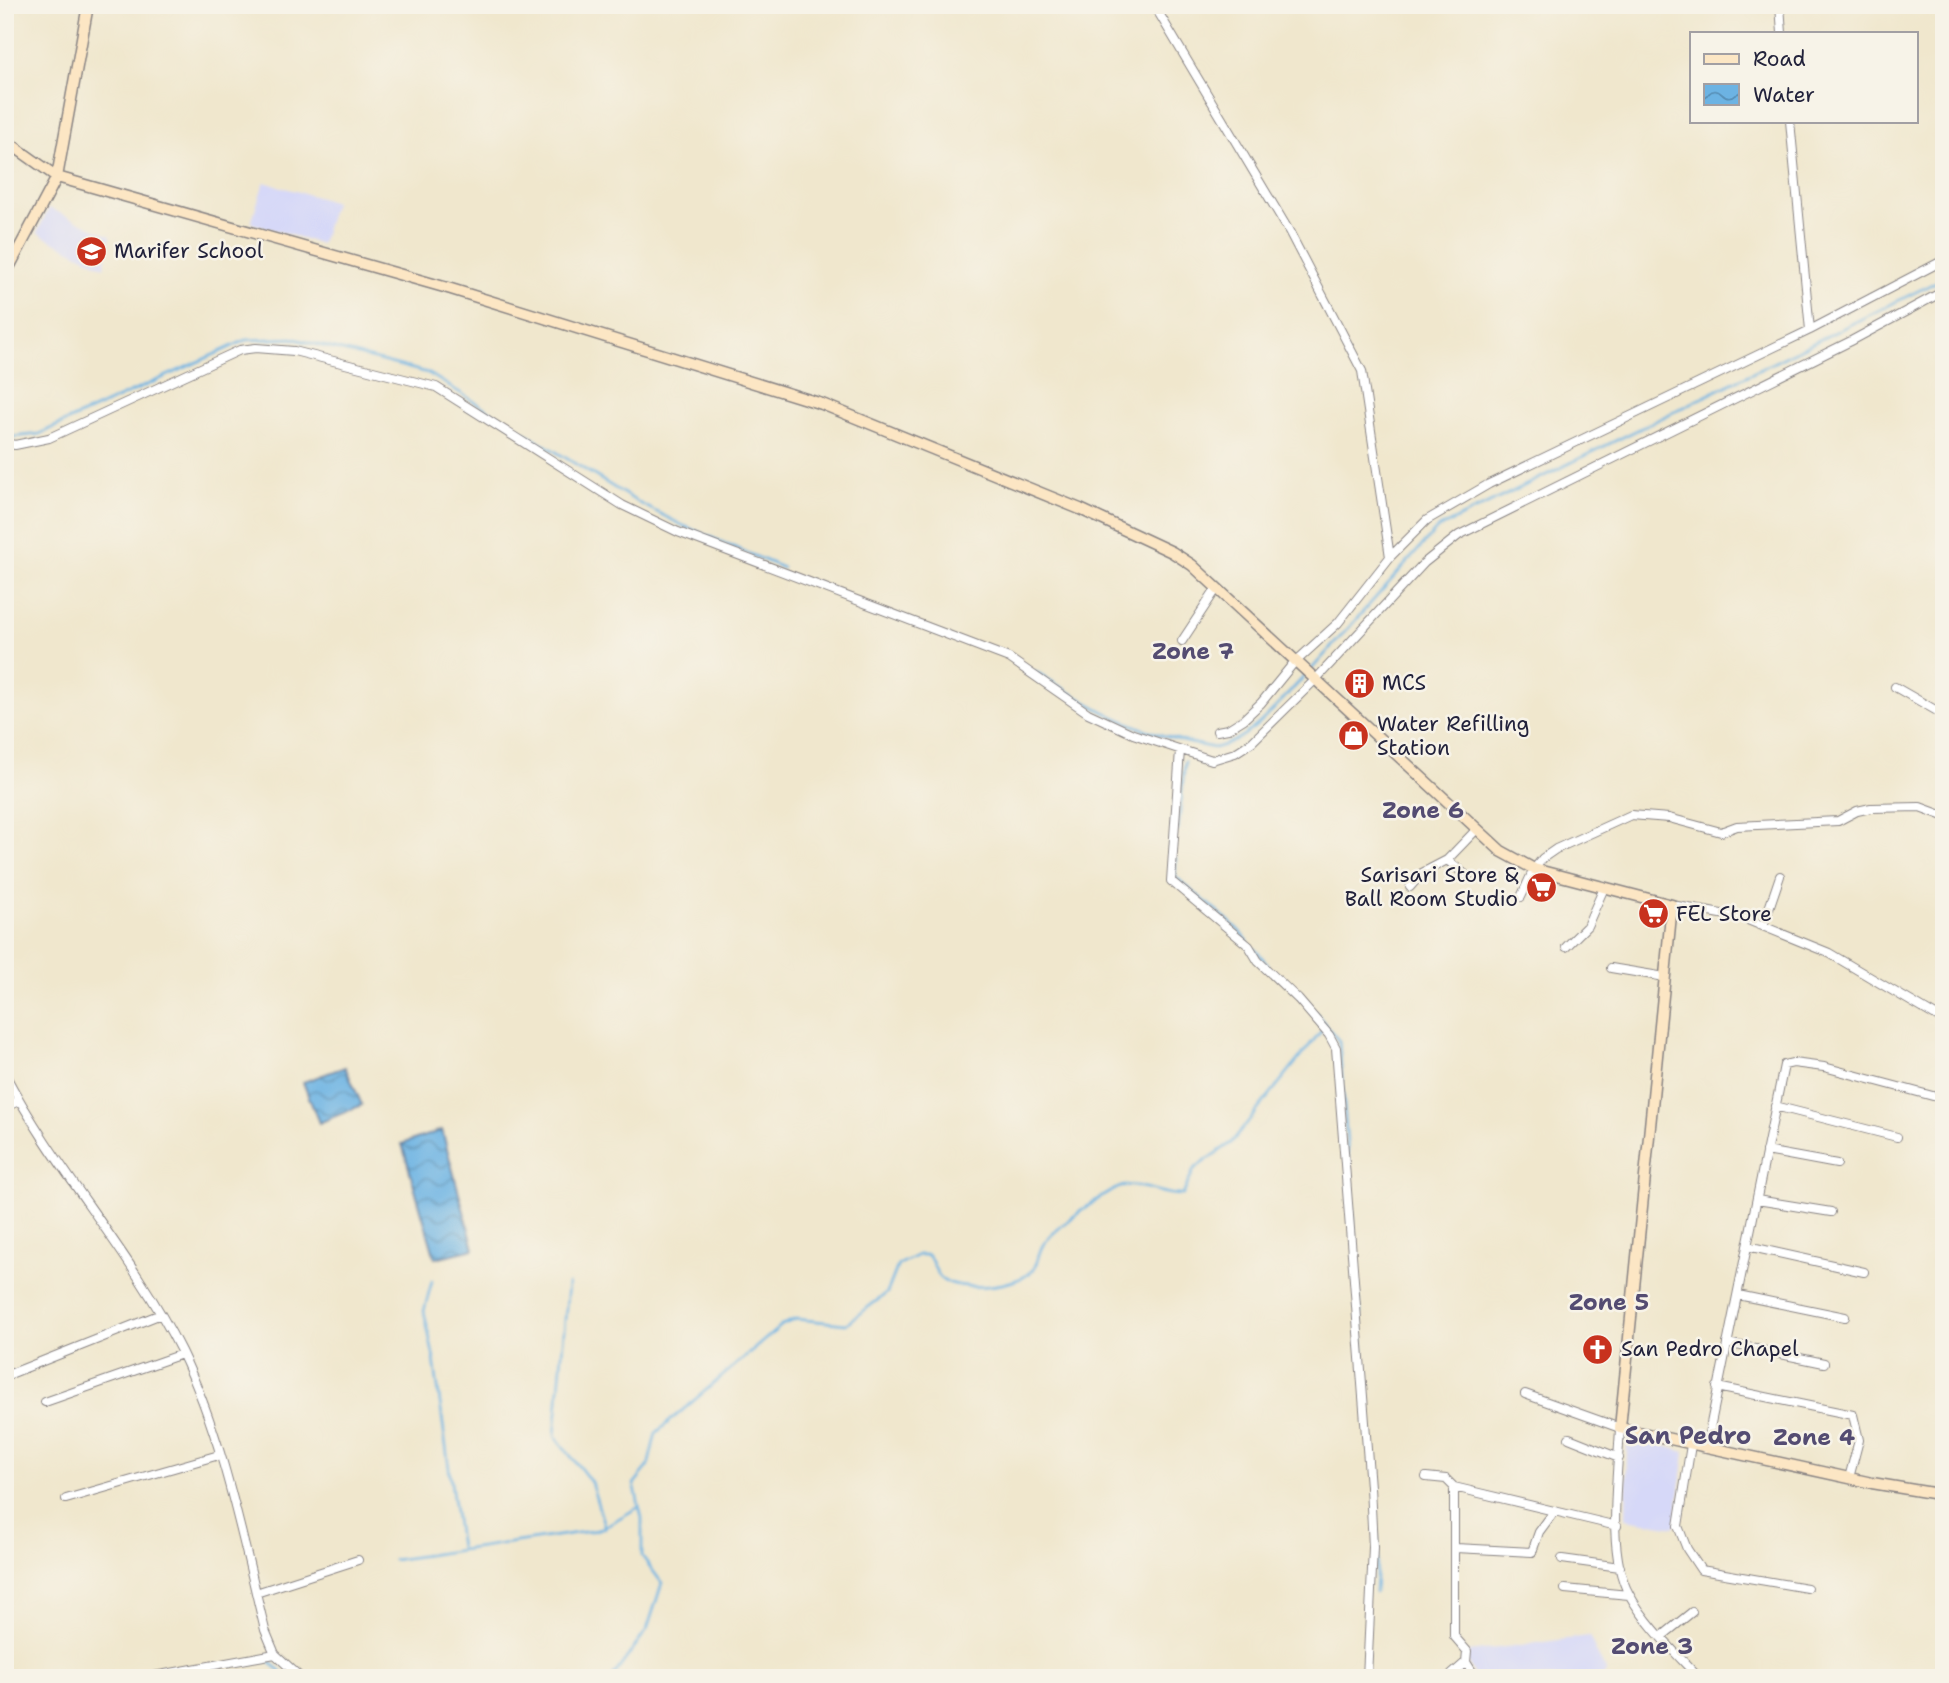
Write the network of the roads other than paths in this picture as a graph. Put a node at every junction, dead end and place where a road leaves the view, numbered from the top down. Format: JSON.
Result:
{"nodes":[{"id":1,"x":88,"y":5,"type":"edge"},
{"id":2,"x":1154,"y":5,"type":"edge"},
{"id":3,"x":1780,"y":5,"type":"edge"},
{"id":4,"x":1782,"y":32,"type":"edge"},
{"id":5,"x":1790,"y":122,"type":"edge"},
{"id":6,"x":5,"y":140,"type":"edge"},
{"id":7,"x":57,"y":177,"type":"junction"},
{"id":8,"x":1944,"y":260,"type":"edge"},
{"id":9,"x":5,"y":275,"type":"edge"},
{"id":10,"x":1944,"y":291,"type":"edge"},
{"id":11,"x":1810,"y":330,"type":"junction"},
{"id":12,"x":5,"y":443,"type":"edge"},
{"id":13,"x":1390,"y":557,"type":"junction"},
{"id":14,"x":1217,"y":588,"type":"junction"},
{"id":15,"x":1182,"y":641,"type":"dead end"},
{"id":16,"x":1308,"y":671,"type":"junction"},
{"id":17,"x":1895,"y":687,"type":"dead end"},
{"id":18,"x":1944,"y":715,"type":"edge"},
{"id":19,"x":1216,"y":731,"type":"dead end"},
{"id":20,"x":1180,"y":750,"type":"junction"},
{"id":21,"x":1944,"y":816,"type":"edge"},
{"id":22,"x":1476,"y":830,"type":"junction"},
{"id":23,"x":1447,"y":860,"type":"junction"},
{"id":24,"x":1534,"y":869,"type":"junction"},
{"id":25,"x":1780,"y":876,"type":"dead end"},
{"id":26,"x":1468,"y":877,"type":"dead end"},
{"id":27,"x":1410,"y":887,"type":"dead end"},
{"id":28,"x":1604,"y":888,"type":"junction"},
{"id":29,"x":1521,"y":897,"type":"dead end"},
{"id":30,"x":1672,"y":905,"type":"junction"},
{"id":31,"x":1763,"y":926,"type":"junction"},
{"id":32,"x":1566,"y":947,"type":"dead end"},
{"id":33,"x":1611,"y":968,"type":"dead end"},
{"id":34,"x":1665,"y":977,"type":"junction"},
{"id":35,"x":1944,"y":1021,"type":"edge"},
{"id":36,"x":5,"y":1074,"type":"edge"},
{"id":37,"x":1944,"y":1099,"type":"edge"},
{"id":38,"x":19,"y":1101,"type":"junction"},
{"id":39,"x":1775,"y":1106,"type":"junction"},
{"id":40,"x":5,"y":1107,"type":"edge"},
{"id":41,"x":1897,"y":1137,"type":"dead end"},
{"id":42,"x":1766,"y":1151,"type":"junction"},
{"id":43,"x":1837,"y":1164,"type":"dead end"},
{"id":44,"x":1757,"y":1200,"type":"junction"},
{"id":45,"x":1944,"y":1210,"type":"edge"},
{"id":46,"x":1831,"y":1212,"type":"dead end"},
{"id":47,"x":1944,"y":1216,"type":"edge"},
{"id":48,"x":1747,"y":1247,"type":"junction"},
{"id":49,"x":1864,"y":1272,"type":"dead end"},
{"id":50,"x":1738,"y":1295,"type":"junction"},
{"id":51,"x":161,"y":1314,"type":"junction"},
{"id":52,"x":1845,"y":1317,"type":"dead end"},
{"id":53,"x":1727,"y":1343,"type":"junction"},
{"id":54,"x":182,"y":1354,"type":"junction"},
{"id":55,"x":1824,"y":1363,"type":"dead end"},
{"id":56,"x":5,"y":1376,"type":"edge"},
{"id":57,"x":1717,"y":1387,"type":"junction"},
{"id":58,"x":1525,"y":1394,"type":"dead end"},
{"id":59,"x":45,"y":1402,"type":"dead end"},
{"id":60,"x":1620,"y":1428,"type":"junction"},
{"id":61,"x":1569,"y":1437,"type":"dead end"},
{"id":62,"x":1691,"y":1445,"type":"junction"},
{"id":63,"x":1706,"y":1448,"type":"junction"},
{"id":64,"x":219,"y":1455,"type":"junction"},
{"id":65,"x":1619,"y":1458,"type":"junction"},
{"id":66,"x":1426,"y":1477,"type":"dead end"},
{"id":67,"x":1849,"y":1478,"type":"junction"},
{"id":68,"x":1454,"y":1487,"type":"junction"},
{"id":69,"x":1944,"y":1495,"type":"edge"},
{"id":70,"x":66,"y":1499,"type":"dead end"},
{"id":71,"x":1553,"y":1513,"type":"junction"},
{"id":72,"x":1617,"y":1526,"type":"junction"},
{"id":73,"x":1457,"y":1548,"type":"junction"},
{"id":74,"x":1562,"y":1559,"type":"dead end"},
{"id":75,"x":358,"y":1560,"type":"dead end"},
{"id":76,"x":1620,"y":1567,"type":"junction"},
{"id":77,"x":1807,"y":1588,"type":"dead end"},
{"id":78,"x":1565,"y":1589,"type":"dead end"},
{"id":79,"x":256,"y":1593,"type":"junction"},
{"id":80,"x":1629,"y":1595,"type":"junction"},
{"id":81,"x":1692,"y":1612,"type":"dead end"},
{"id":82,"x":1661,"y":1637,"type":"junction"},
{"id":83,"x":275,"y":1654,"type":"junction"},
{"id":84,"x":1466,"y":1662,"type":"junction"},
{"id":85,"x":143,"y":1678,"type":"edge"},
{"id":86,"x":301,"y":1678,"type":"edge"},
{"id":87,"x":1367,"y":1678,"type":"edge"},
{"id":88,"x":1448,"y":1678,"type":"edge"},
{"id":89,"x":1476,"y":1678,"type":"edge"},
{"id":90,"x":1699,"y":1678,"type":"edge"}],
"edges":[{"from":1,"to":7,"type":"street"},
{"from":2,"to":13,"type":"street"},
{"from":3,"to":4,"type":"street"},
{"from":5,"to":11,"type":"street"},
{"from":6,"to":7,"type":"street"},
{"from":7,"to":9,"type":"street"},
{"from":7,"to":14,"type":"street"},
{"from":8,"to":11,"type":"street"},
{"from":10,"to":16,"type":"street"},
{"from":11,"to":13,"type":"street"},
{"from":12,"to":20,"type":"street"},
{"from":13,"to":16,"type":"street"},
{"from":14,"to":15,"type":"street"},
{"from":14,"to":16,"type":"street"},
{"from":16,"to":19,"type":"street"},
{"from":16,"to":20,"type":"street"},
{"from":16,"to":22,"type":"street"},
{"from":17,"to":18,"type":"street"},
{"from":20,"to":87,"type":"street"},
{"from":21,"to":24,"type":"street"},
{"from":22,"to":23,"type":"street"},
{"from":22,"to":24,"type":"street"},
{"from":23,"to":26,"type":"street"},
{"from":23,"to":27,"type":"street"},
{"from":24,"to":28,"type":"street"},
{"from":24,"to":29,"type":"street"},
{"from":25,"to":31,"type":"street"},
{"from":28,"to":30,"type":"street"},
{"from":28,"to":32,"type":"street"},
{"from":30,"to":31,"type":"street"},
{"from":30,"to":34,"type":"street"},
{"from":31,"to":35,"type":"street"},
{"from":33,"to":34,"type":"street"},
{"from":34,"to":60,"type":"street"},
{"from":36,"to":38,"type":"street"},
{"from":37,"to":39,"type":"street"},
{"from":38,"to":40,"type":"street"},
{"from":38,"to":51,"type":"street"},
{"from":39,"to":41,"type":"street"},
{"from":39,"to":42,"type":"street"},
{"from":42,"to":43,"type":"street"},
{"from":42,"to":44,"type":"street"},
{"from":44,"to":46,"type":"street"},
{"from":44,"to":48,"type":"street"},
{"from":45,"to":47,"type":"street"},
{"from":48,"to":49,"type":"street"},
{"from":48,"to":50,"type":"street"},
{"from":50,"to":52,"type":"street"},
{"from":50,"to":53,"type":"street"},
{"from":51,"to":54,"type":"street"},
{"from":51,"to":56,"type":"street"},
{"from":53,"to":55,"type":"street"},
{"from":53,"to":57,"type":"street"},
{"from":54,"to":59,"type":"street"},
{"from":54,"to":64,"type":"street"},
{"from":57,"to":63,"type":"street"},
{"from":57,"to":67,"type":"street"},
{"from":58,"to":60,"type":"street"},
{"from":60,"to":62,"type":"street"},
{"from":60,"to":65,"type":"street"},
{"from":61,"to":65,"type":"street"},
{"from":62,"to":63,"type":"street"},
{"from":62,"to":77,"type":"street"},
{"from":63,"to":67,"type":"street"},
{"from":64,"to":70,"type":"street"},
{"from":64,"to":79,"type":"street"},
{"from":65,"to":72,"type":"street"},
{"from":66,"to":68,"type":"street"},
{"from":67,"to":69,"type":"street"},
{"from":68,"to":71,"type":"street"},
{"from":68,"to":73,"type":"street"},
{"from":71,"to":72,"type":"street"},
{"from":71,"to":73,"type":"street"},
{"from":72,"to":76,"type":"street"},
{"from":73,"to":84,"type":"street"},
{"from":74,"to":76,"type":"street"},
{"from":75,"to":79,"type":"street"},
{"from":76,"to":80,"type":"street"},
{"from":78,"to":80,"type":"street"},
{"from":79,"to":83,"type":"street"},
{"from":80,"to":82,"type":"street"},
{"from":81,"to":82,"type":"street"},
{"from":82,"to":90,"type":"street"},
{"from":83,"to":85,"type":"street"},
{"from":83,"to":86,"type":"street"},
{"from":84,"to":88,"type":"street"},
{"from":84,"to":89,"type":"street"}]}
